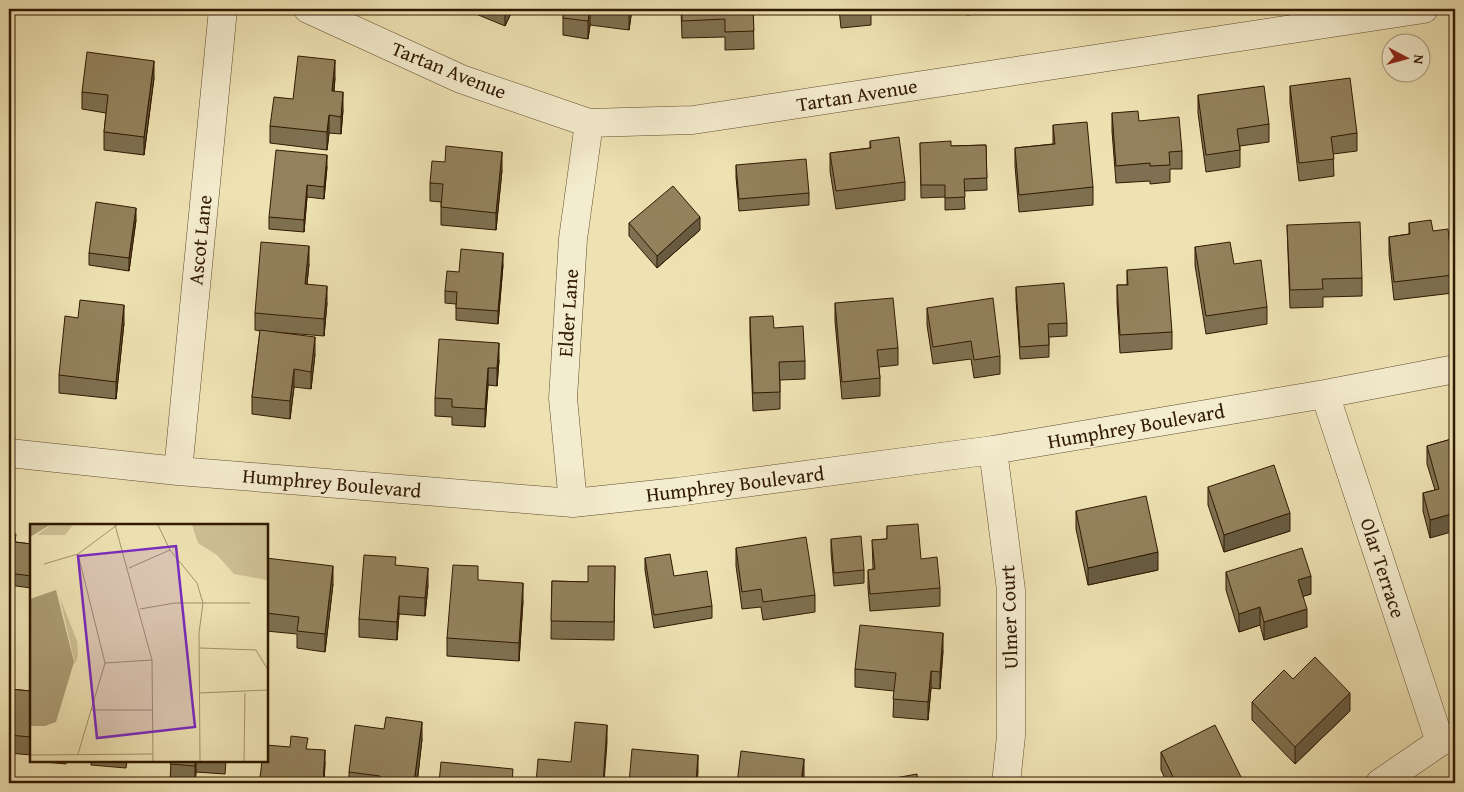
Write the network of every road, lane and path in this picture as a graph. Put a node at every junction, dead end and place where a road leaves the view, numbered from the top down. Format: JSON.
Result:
{"nodes":[{"id":1,"x":222,"y":9,"type":"edge"},
{"id":2,"x":308,"y":9,"type":"edge"},
{"id":3,"x":1424,"y":9,"type":"edge"},
{"id":4,"x":589,"y":124,"type":"junction"},
{"id":5,"x":1455,"y":369,"type":"edge"},
{"id":6,"x":1325,"y":394,"type":"junction"},
{"id":7,"x":993,"y":450,"type":"junction"},
{"id":8,"x":9,"y":453,"type":"edge"},
{"id":9,"x":178,"y":470,"type":"junction"},
{"id":10,"x":573,"y":504,"type":"junction"},
{"id":11,"x":1448,"y":739,"type":"edge"},
{"id":12,"x":1006,"y":783,"type":"edge"},
{"id":13,"x":1380,"y":783,"type":"edge"}],
"edges":[{"from":1,"to":9,"type":"street","name":"Ascot Lane"},
{"from":2,"to":4,"type":"street","name":"Tartan Avenue"},
{"from":3,"to":4,"type":"street","name":"Tartan Avenue"},
{"from":4,"to":10,"type":"street","name":"Elder Lane"},
{"from":5,"to":6,"type":"street","name":"Humphrey Boulevard"},
{"from":6,"to":7,"type":"street","name":"Humphrey Boulevard"},
{"from":6,"to":11,"type":"street","name":"Olar Terrace"},
{"from":7,"to":10,"type":"street","name":"Humphrey Boulevard"},
{"from":7,"to":12,"type":"street","name":"Ulmer Court"},
{"from":8,"to":9,"type":"street","name":"Humphrey Boulevard"},
{"from":9,"to":10,"type":"street","name":"Humphrey Boulevard"},
{"from":11,"to":13,"type":"street"}]}
